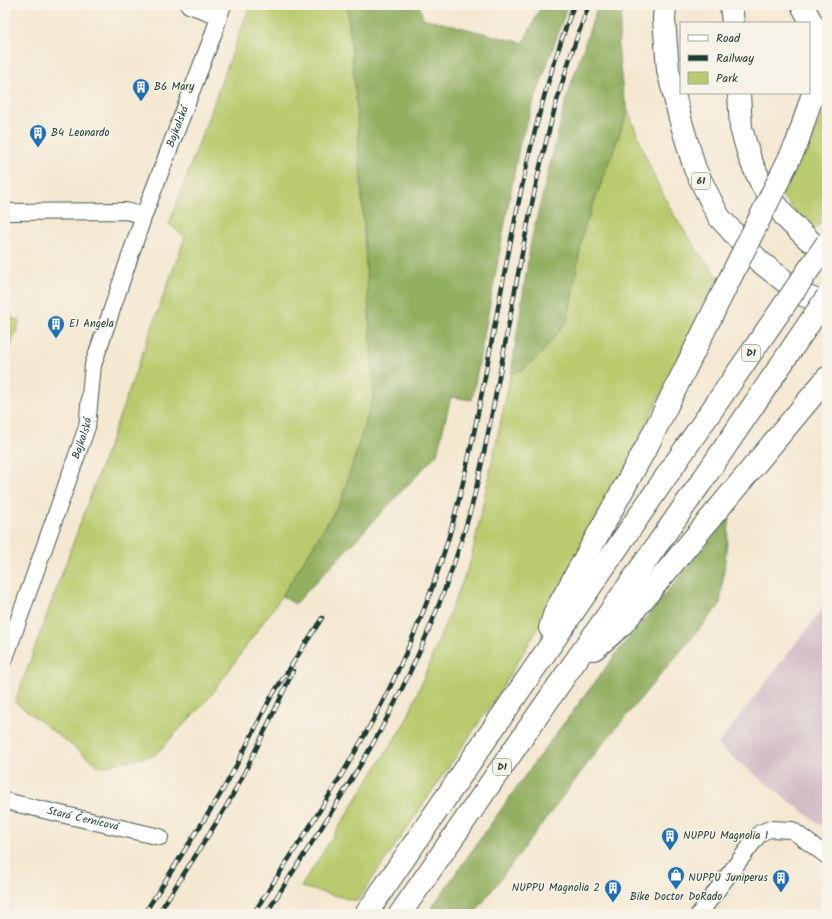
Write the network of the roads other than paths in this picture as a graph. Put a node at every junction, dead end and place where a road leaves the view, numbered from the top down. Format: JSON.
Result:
{"nodes":[{"id":1,"x":189,"y":5,"type":"edge"},
{"id":2,"x":665,"y":5,"type":"edge"},
{"id":3,"x":731,"y":5,"type":"edge"},
{"id":4,"x":802,"y":5,"type":"edge"},
{"id":5,"x":221,"y":10,"type":"edge"},
{"id":6,"x":733,"y":22,"type":"edge"},
{"id":7,"x":827,"y":81,"type":"edge"},
{"id":8,"x":739,"y":94,"type":"edge"},
{"id":9,"x":797,"y":143,"type":"junction"},
{"id":10,"x":5,"y":212,"type":"edge"},
{"id":11,"x":144,"y":215,"type":"junction"},
{"id":12,"x":818,"y":241,"type":"edge"},
{"id":13,"x":827,"y":297,"type":"edge"},
{"id":14,"x":827,"y":305,"type":"edge"},
{"id":15,"x":827,"y":378,"type":"edge"},
{"id":16,"x":542,"y":656,"type":"junction"},
{"id":17,"x":5,"y":658,"type":"edge"},
{"id":18,"x":567,"y":672,"type":"junction"},
{"id":19,"x":5,"y":801,"type":"edge"},
{"id":20,"x":160,"y":837,"type":"dead end"},
{"id":21,"x":827,"y":856,"type":"edge"},
{"id":22,"x":366,"y":914,"type":"edge"},
{"id":23,"x":400,"y":914,"type":"edge"},
{"id":24,"x":699,"y":914,"type":"edge"}],
"edges":[{"from":1,"to":5,"type":"street","name":"Bajkalská"},
{"from":2,"to":14,"type":"highway","number":"61"},
{"from":3,"to":6,"type":"highway"},
{"from":4,"to":9,"type":"highway"},
{"from":5,"to":11,"type":"street","name":"Bajkalská"},
{"from":7,"to":9,"type":"highway"},
{"from":8,"to":12,"type":"highway"},
{"from":9,"to":16,"type":"highway","bridge":true},
{"from":10,"to":11,"type":"street"},
{"from":11,"to":17,"type":"street","name":"Bajkalská"},
{"from":12,"to":16,"type":"highway","number":"D1","bridge":true},
{"from":13,"to":18,"type":"highway","number":"D1","bridge":true},
{"from":15,"to":18,"type":"highway"},
{"from":16,"to":22,"type":"highway","number":"D1"},
{"from":18,"to":23,"type":"highway","number":"D1"},
{"from":19,"to":20,"type":"street","name":"Stará Černicová"},
{"from":21,"to":24,"type":"street"}]}
